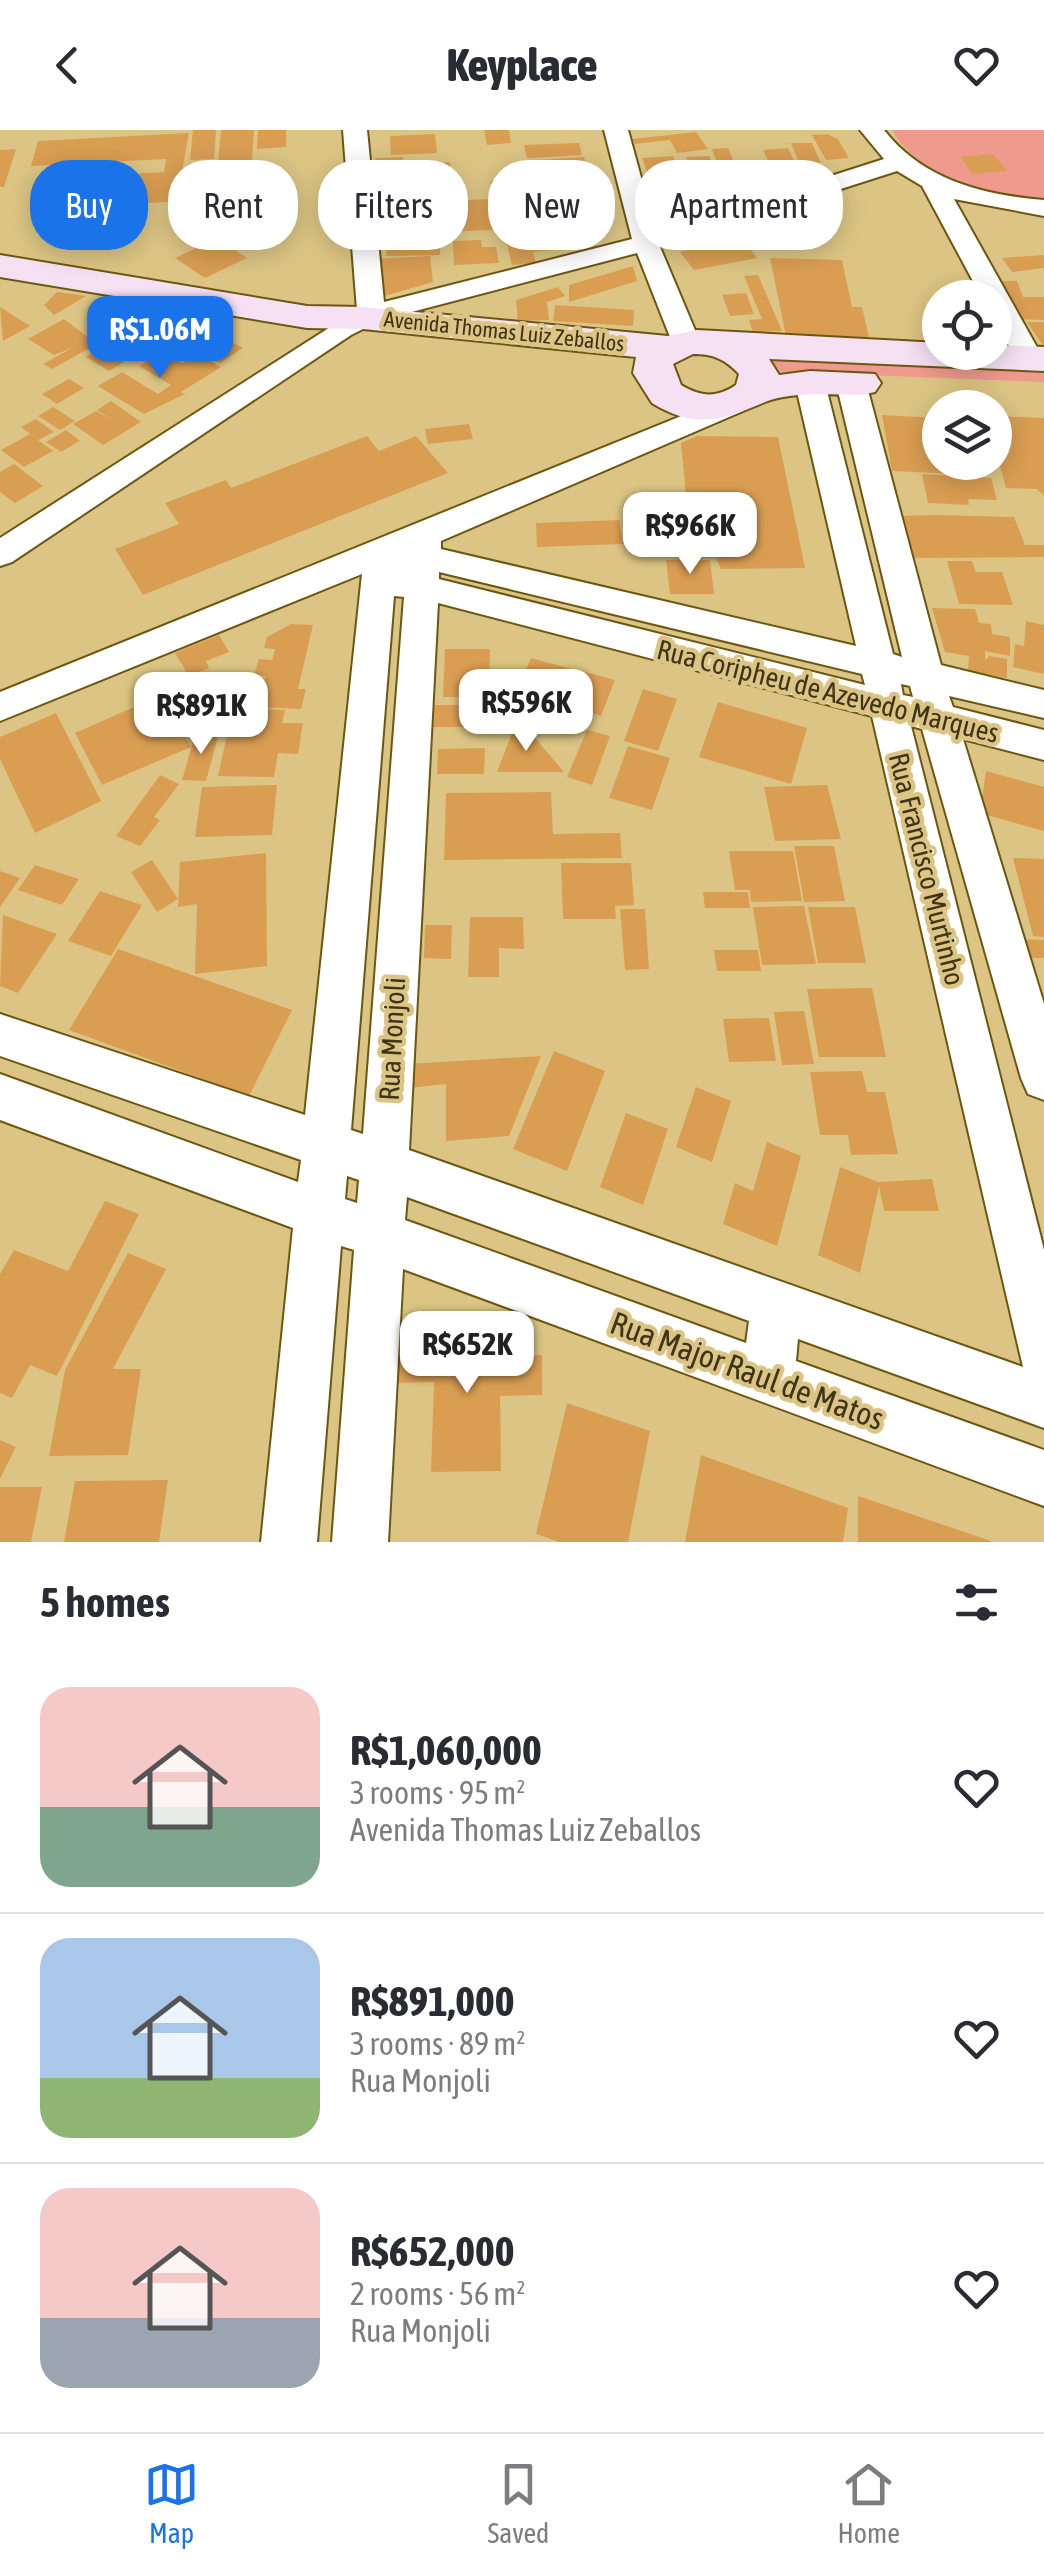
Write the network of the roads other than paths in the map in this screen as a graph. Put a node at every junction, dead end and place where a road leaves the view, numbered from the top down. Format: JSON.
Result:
{"nodes":[{"id":1,"x":354,"y":130,"type":"edge"},
{"id":2,"x":616,"y":130,"type":"edge"},
{"id":3,"x":872,"y":130,"type":"edge"},
{"id":4,"x":900,"y":162,"type":"junction"},
{"id":5,"x":843,"y":180,"type":"edge"},
{"id":6,"x":932,"y":181,"type":"junction"},
{"id":7,"x":635,"y":201,"type":"edge"},
{"id":8,"x":1044,"y":208,"type":"edge"},
{"id":9,"x":635,"y":245,"type":"edge"},
{"id":10,"x":647,"y":250,"type":"edge"},
{"id":11,"x":5,"y":270,"type":"edge"},
{"id":12,"x":346,"y":319,"type":"junction"},
{"id":13,"x":728,"y":346,"type":"junction"},
{"id":14,"x":1039,"y":370,"type":"edge"},
{"id":15,"x":670,"y":379,"type":"junction"},
{"id":16,"x":810,"y":383,"type":"junction"},
{"id":17,"x":851,"y":383,"type":"junction"},
{"id":18,"x":744,"y":398,"type":"junction"},
{"id":19,"x":0,"y":554,"type":"edge"},
{"id":20,"x":852,"y":559,"type":"junction"},
{"id":21,"x":402,"y":562,"type":"junction"},
{"id":22,"x":896,"y":562,"type":"junction"},
{"id":23,"x":526,"y":597,"type":"junction"},
{"id":24,"x":720,"y":626,"type":"junction"},
{"id":25,"x":711,"y":662,"type":"junction"},
{"id":26,"x":877,"y":663,"type":"junction"},
{"id":27,"x":925,"y":675,"type":"junction"},
{"id":28,"x":1044,"y":704,"type":"edge"},
{"id":29,"x":0,"y":707,"type":"edge"},
{"id":30,"x":888,"y":708,"type":"junction"},
{"id":31,"x":941,"y":721,"type":"junction"},
{"id":32,"x":1044,"y":745,"type":"edge"},
{"id":33,"x":356,"y":818,"type":"junction"},
{"id":34,"x":405,"y":822,"type":"junction"},
{"id":35,"x":948,"y":956,"type":"junction"},
{"id":36,"x":1010,"y":959,"type":"junction"},
{"id":37,"x":0,"y":1034,"type":"edge"},
{"id":38,"x":336,"y":1037,"type":"junction"},
{"id":39,"x":392,"y":1038,"type":"junction"},
{"id":40,"x":1044,"y":1078,"type":"edge"},
{"id":41,"x":128,"y":1079,"type":"junction"},
{"id":42,"x":0,"y":1097,"type":"edge"},
{"id":43,"x":101,"y":1134,"type":"junction"},
{"id":44,"x":326,"y":1147,"type":"junction"},
{"id":45,"x":384,"y":1166,"type":"junction"},
{"id":46,"x":320,"y":1215,"type":"junction"},
{"id":47,"x":381,"y":1239,"type":"junction"},
{"id":48,"x":776,"y":1305,"type":"junction"},
{"id":49,"x":1044,"y":1354,"type":"edge"},
{"id":50,"x":768,"y":1379,"type":"junction"},
{"id":51,"x":1044,"y":1402,"type":"edge"},
{"id":52,"x":1044,"y":1478,"type":"edge"},
{"id":53,"x":288,"y":1542,"type":"edge"},
{"id":54,"x":360,"y":1542,"type":"edge"}],
"edges":[{"from":1,"to":12,"type":"street"},
{"from":2,"to":7,"type":"street"},
{"from":3,"to":4,"type":"street"},
{"from":4,"to":5,"type":"street"},
{"from":4,"to":6,"type":"street"},
{"from":6,"to":8,"type":"street"},
{"from":6,"to":14,"type":"street"},
{"from":9,"to":12,"type":"street"},
{"from":10,"to":15,"type":"street"},
{"from":11,"to":12,"type":"main road"},
{"from":12,"to":15,"type":"main road","name":"Avenida Thomas Luiz Zeballos"},
{"from":12,"to":19,"type":"street","name":"Avenida Thomas Luiz Zeballos"},
{"from":13,"to":14,"type":"main road"},
{"from":13,"to":15,"type":"main road"},
{"from":13,"to":18,"type":"main road"},
{"from":14,"to":17,"type":"main road"},
{"from":15,"to":18,"type":"main road"},
{"from":15,"to":21,"type":"street"},
{"from":16,"to":17,"type":"main road"},
{"from":16,"to":18,"type":"main road"},
{"from":16,"to":20,"type":"street","name":"Rua Francisco Murtinho"},
{"from":17,"to":22,"type":"street","name":"Rua Francisco Murtinho"},
{"from":20,"to":22,"type":"street"},
{"from":20,"to":26,"type":"street","name":"Rua Francisco Murtinho"},
{"from":21,"to":23,"type":"street","name":"Rua Coripheu de Azevedo Marques"},
{"from":21,"to":29,"type":"street"},
{"from":21,"to":33,"type":"street","name":"Rua Monjoli"},
{"from":21,"to":34,"type":"street","name":"Rua Monjoli"},
{"from":22,"to":27,"type":"street","name":"Rua Francisco Murtinho"},
{"from":23,"to":24,"type":"street","name":"Rua Coripheu de Azevedo Marques"},
{"from":23,"to":25,"type":"street","name":"Rua Coripheu de Azevedo Marques"},
{"from":24,"to":25,"type":"street"},
{"from":24,"to":26,"type":"street","name":"Rua Coripheu de Azevedo Marques"},
{"from":25,"to":30,"type":"street","name":"Rua Coripheu de Azevedo Marques"},
{"from":26,"to":27,"type":"street","name":"Rua Coripheu de Azevedo Marques"},
{"from":26,"to":30,"type":"street","name":"Rua Francisco Murtinho"},
{"from":27,"to":28,"type":"street","name":"Rua Coripheu de Azevedo Marques"},
{"from":27,"to":31,"type":"street","name":"Rua Francisco Murtinho"},
{"from":30,"to":31,"type":"street","name":"Rua Coripheu de Azevedo Marques"},
{"from":30,"to":35,"type":"street","name":"Rua Francisco Murtinho"},
{"from":31,"to":32,"type":"street","name":"Rua Coripheu de Azevedo Marques"},
{"from":31,"to":36,"type":"street","name":"Rua Francisco Murtinho"},
{"from":33,"to":34,"type":"street"},
{"from":33,"to":38,"type":"street","name":"Rua Monjoli"},
{"from":34,"to":39,"type":"street","name":"Rua Monjoli"},
{"from":35,"to":36,"type":"street"},
{"from":35,"to":49,"type":"street","name":"Rua Francisco Murtinho"},
{"from":36,"to":40,"type":"street","name":"Rua Francisco Murtinho"},
{"from":37,"to":41,"type":"street"},
{"from":38,"to":39,"type":"street"},
{"from":38,"to":44,"type":"street","name":"Rua Monjoli"},
{"from":39,"to":45,"type":"street","name":"Rua Monjoli"},
{"from":41,"to":43,"type":"street"},
{"from":41,"to":44,"type":"street"},
{"from":42,"to":43,"type":"street","name":"Rua Major Raul de Matos"},
{"from":43,"to":46,"type":"street","name":"Rua Major Raul de Matos"},
{"from":44,"to":45,"type":"street"},
{"from":44,"to":46,"type":"street","name":"Rua Monjoli"},
{"from":45,"to":47,"type":"street","name":"Rua Monjoli"},
{"from":45,"to":48,"type":"street"},
{"from":46,"to":47,"type":"street","name":"Rua Major Raul de Matos"},
{"from":46,"to":53,"type":"street","name":"Rua Monjoli"},
{"from":47,"to":50,"type":"street","name":"Rua Major Raul de Matos"},
{"from":47,"to":54,"type":"street","name":"Rua Monjoli"},
{"from":48,"to":50,"type":"street"},
{"from":48,"to":51,"type":"street"},
{"from":50,"to":52,"type":"street","name":"Rua Major Raul de Matos"}]}
